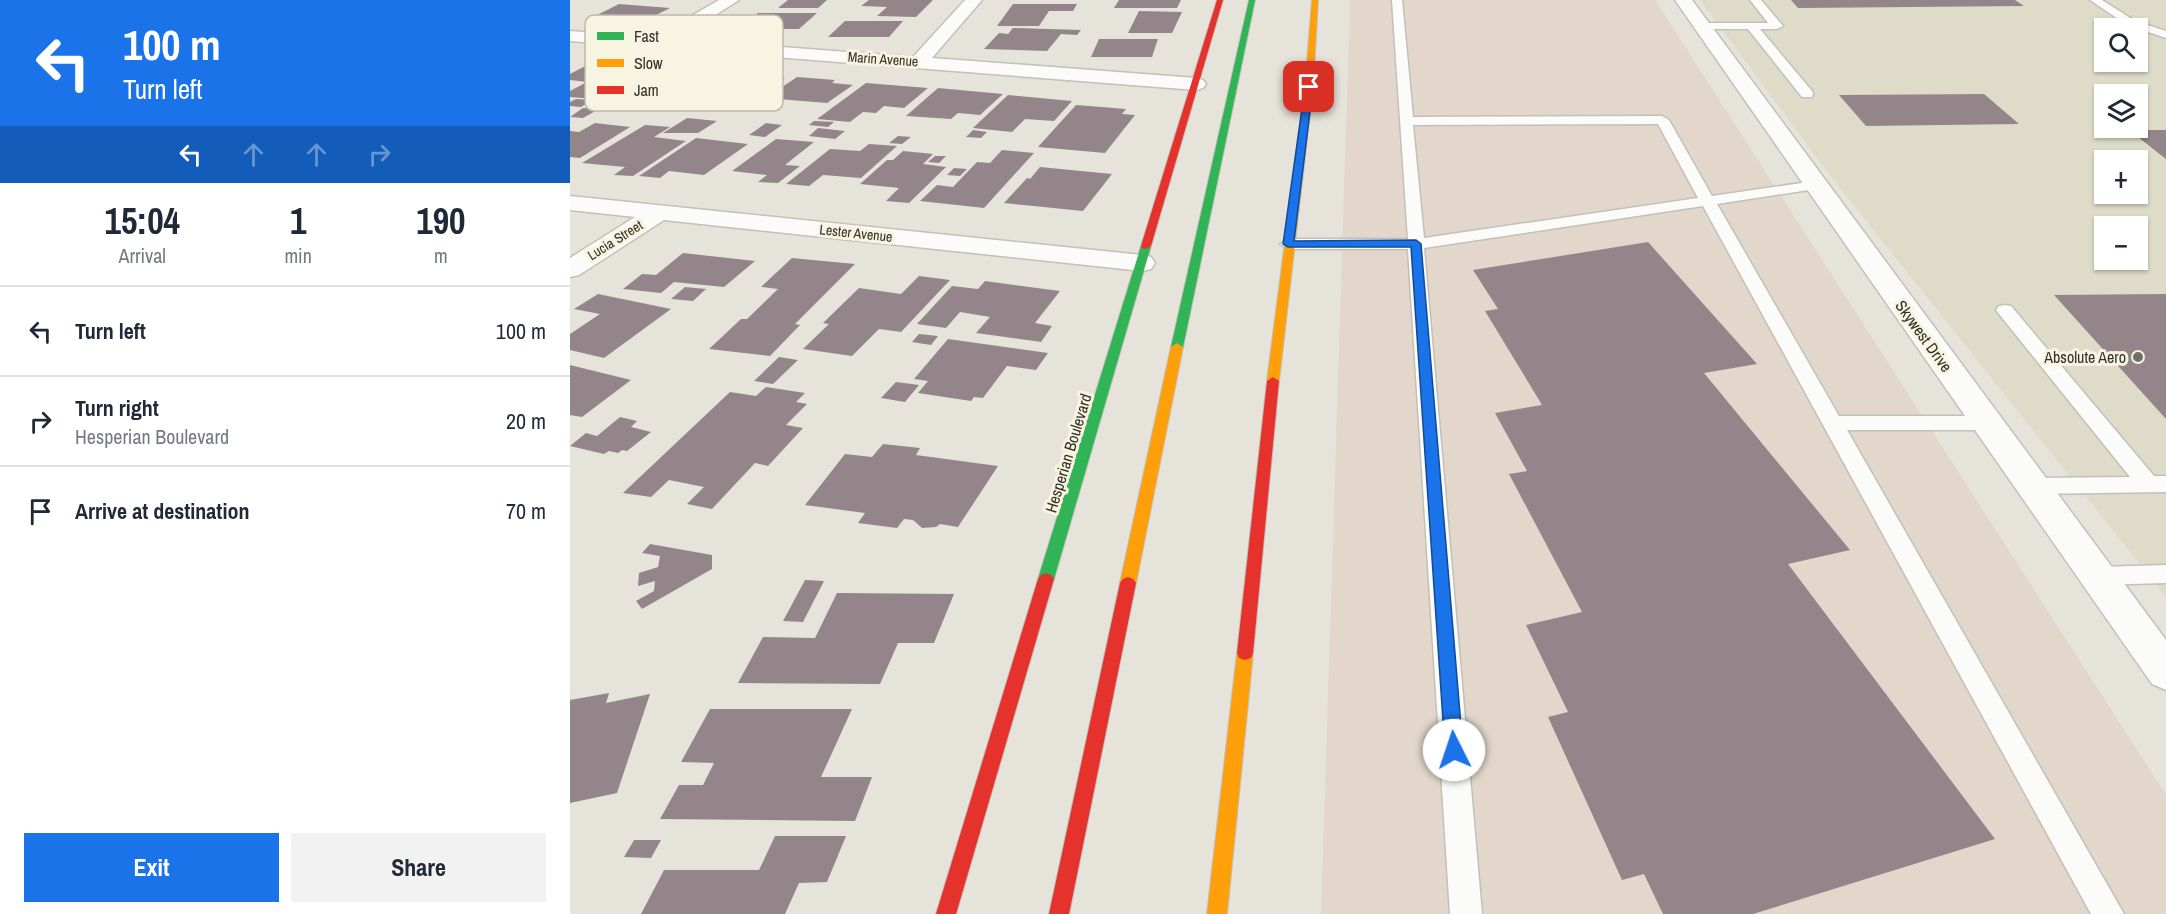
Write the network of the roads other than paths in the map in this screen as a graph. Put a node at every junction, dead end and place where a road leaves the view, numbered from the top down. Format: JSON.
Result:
{"nodes":[{"id":1,"x":731,"y":0,"type":"edge"},
{"id":2,"x":974,"y":0,"type":"edge"},
{"id":3,"x":1220,"y":0,"type":"edge"},
{"id":4,"x":1252,"y":0,"type":"edge"},
{"id":5,"x":1315,"y":0,"type":"edge"},
{"id":6,"x":1397,"y":0,"type":"edge"},
{"id":7,"x":1683,"y":0,"type":"edge"},
{"id":8,"x":1755,"y":0,"type":"edge"},
{"id":9,"x":2095,"y":0,"type":"edge"},
{"id":10,"x":706,"y":15,"type":"edge"},
{"id":11,"x":1701,"y":26,"type":"junction"},
{"id":12,"x":1751,"y":26,"type":"junction"},
{"id":13,"x":2166,"y":35,"type":"edge"},
{"id":14,"x":570,"y":36,"type":"edge"},
{"id":15,"x":585,"y":37,"type":"edge"},
{"id":16,"x":783,"y":52,"type":"edge"},
{"id":17,"x":918,"y":62,"type":"junction"},
{"id":18,"x":1196,"y":84,"type":"junction"},
{"id":19,"x":1807,"y":94,"type":"dead end"},
{"id":20,"x":1406,"y":121,"type":"junction"},
{"id":21,"x":1815,"y":185,"type":"junction"},
{"id":22,"x":1709,"y":201,"type":"junction"},
{"id":23,"x":570,"y":202,"type":"edge"},
{"id":24,"x":660,"y":212,"type":"junction"},
{"id":25,"x":1288,"y":244,"type":"junction"},
{"id":26,"x":1416,"y":244,"type":"junction"},
{"id":27,"x":1142,"y":264,"type":"junction"},
{"id":28,"x":570,"y":268,"type":"edge"},
{"id":29,"x":2005,"y":310,"type":"dead end"},
{"id":30,"x":1833,"y":423,"type":"junction"},
{"id":31,"x":1987,"y":423,"type":"junction"},
{"id":32,"x":2157,"y":484,"type":"edge"},
{"id":33,"x":2032,"y":486,"type":"junction"},
{"id":34,"x":2166,"y":574,"type":"edge"},
{"id":35,"x":2097,"y":576,"type":"junction"},
{"id":36,"x":2166,"y":672,"type":"edge"},
{"id":37,"x":946,"y":914,"type":"edge"},
{"id":38,"x":1059,"y":914,"type":"edge"},
{"id":39,"x":1218,"y":914,"type":"edge"},
{"id":40,"x":1466,"y":914,"type":"edge"},
{"id":41,"x":2108,"y":914,"type":"edge"}],
"edges":[{"from":1,"to":10,"type":"street"},
{"from":2,"to":17,"type":"street"},
{"from":3,"to":18,"type":"main road","name":"Hesperian Boulevard"},
{"from":4,"to":38,"type":"main road"},
{"from":5,"to":25,"type":"main road"},
{"from":6,"to":20,"type":"lane"},
{"from":7,"to":11,"type":"street","name":"Skywest Drive"},
{"from":8,"to":12,"type":"lane"},
{"from":9,"to":13,"type":"lane"},
{"from":11,"to":12,"type":"lane"},
{"from":11,"to":21,"type":"street","name":"Skywest Drive"},
{"from":12,"to":19,"type":"lane"},
{"from":14,"to":15,"type":"street","name":"Marin Avenue"},
{"from":16,"to":17,"type":"street","name":"Marin Avenue"},
{"from":17,"to":18,"type":"street","name":"Marin Avenue"},
{"from":18,"to":27,"type":"main road","name":"Hesperian Boulevard"},
{"from":20,"to":22,"type":"lane"},
{"from":20,"to":26,"type":"lane"},
{"from":21,"to":22,"type":"lane"},
{"from":21,"to":31,"type":"street","name":"Skywest Drive"},
{"from":22,"to":26,"type":"lane"},
{"from":22,"to":30,"type":"lane"},
{"from":23,"to":24,"type":"street","name":"Lester Avenue"},
{"from":24,"to":27,"type":"street","name":"Lester Avenue"},
{"from":24,"to":28,"type":"street","name":"Lucia Street"},
{"from":25,"to":26,"type":"lane"},
{"from":25,"to":39,"type":"main road"},
{"from":26,"to":40,"type":"lane"},
{"from":27,"to":37,"type":"main road","name":"Hesperian Boulevard"},
{"from":29,"to":32,"type":"lane"},
{"from":30,"to":31,"type":"lane"},
{"from":30,"to":41,"type":"lane"},
{"from":31,"to":33,"type":"street","name":"Skywest Drive"},
{"from":32,"to":33,"type":"lane"},
{"from":33,"to":35,"type":"street","name":"Skywest Drive"},
{"from":34,"to":35,"type":"lane"},
{"from":35,"to":36,"type":"street","name":"Skywest Drive"}]}
